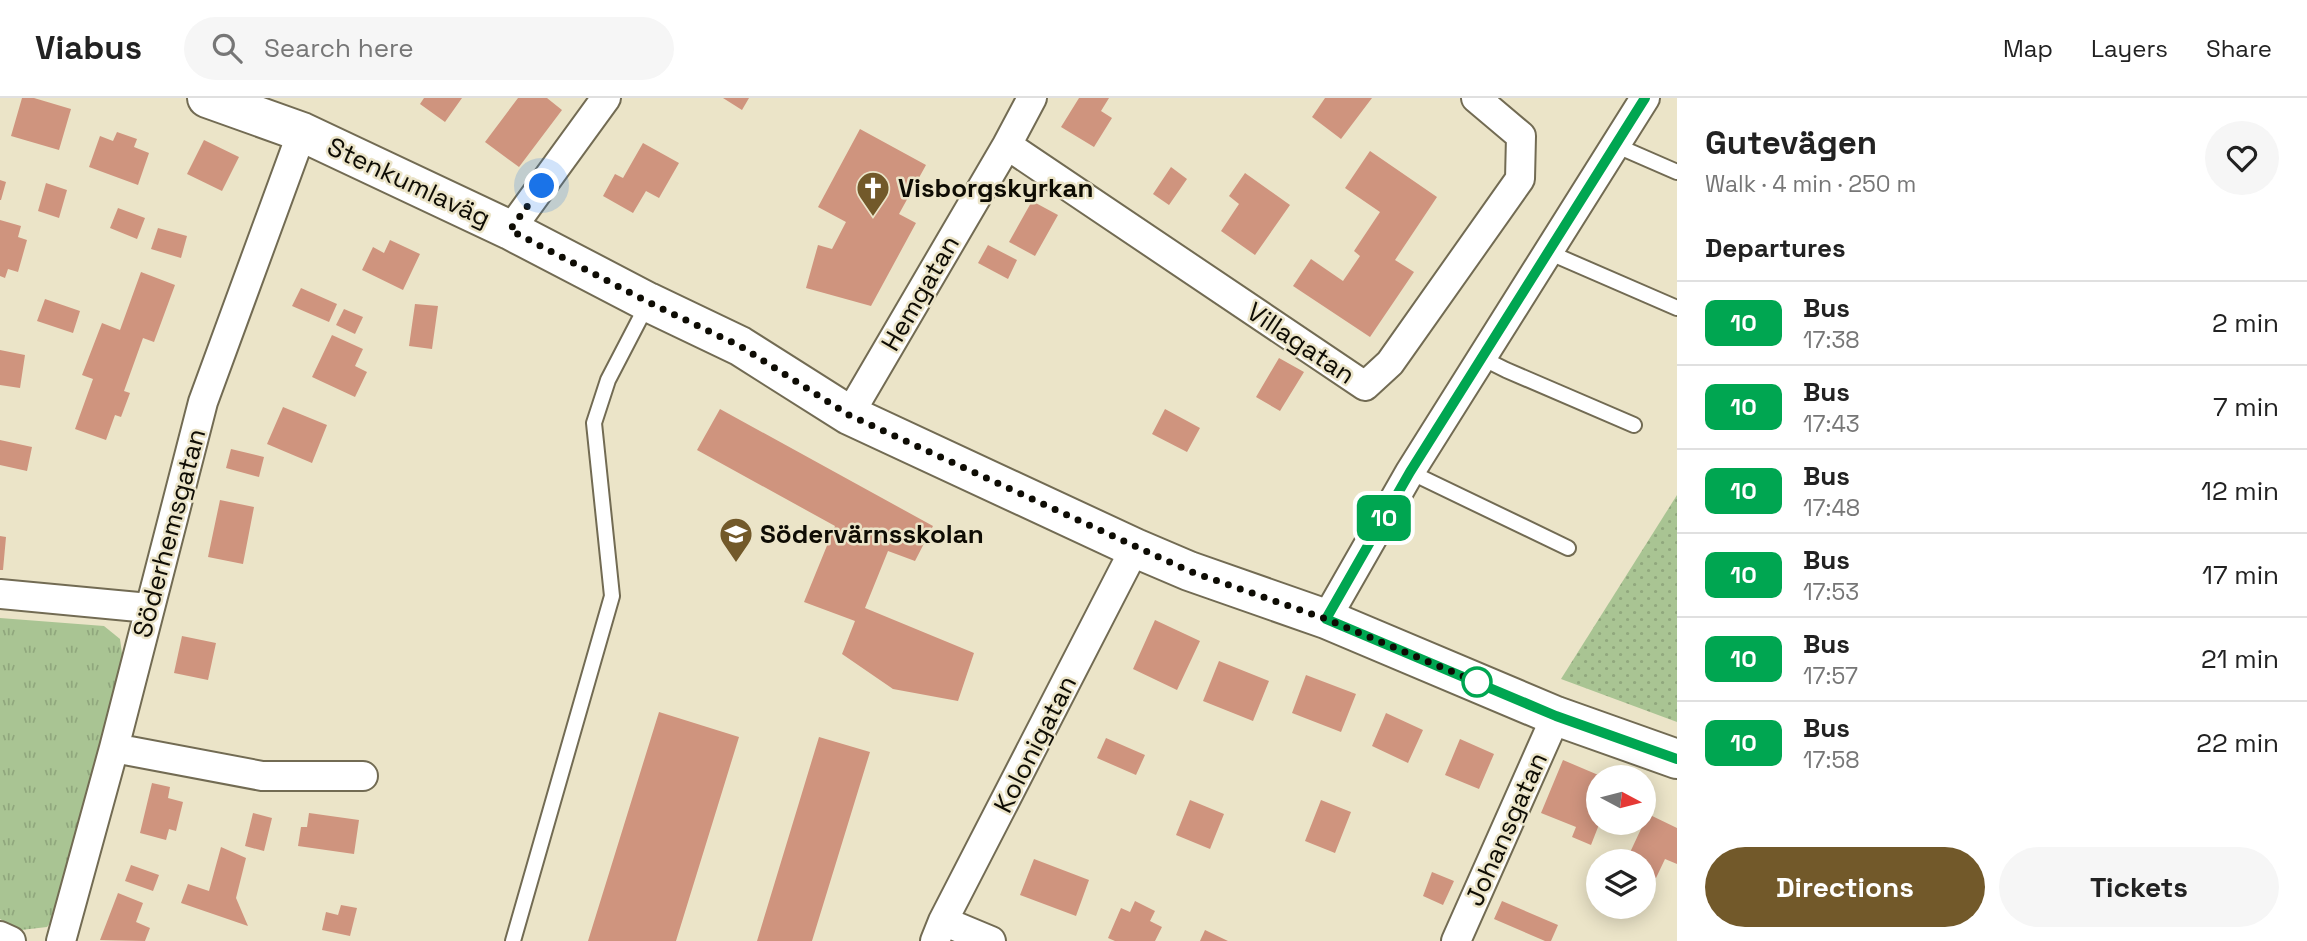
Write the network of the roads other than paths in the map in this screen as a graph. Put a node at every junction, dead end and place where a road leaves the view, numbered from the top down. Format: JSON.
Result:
{"nodes":[{"id":1,"x":606,"y":98,"type":"edge"},
{"id":2,"x":1032,"y":98,"type":"edge"},
{"id":3,"x":1476,"y":98,"type":"edge"},
{"id":4,"x":1645,"y":98,"type":"edge"},
{"id":5,"x":218,"y":100,"type":"edge"},
{"id":6,"x":302,"y":132,"type":"junction"},
{"id":7,"x":1007,"y":145,"type":"junction"},
{"id":8,"x":1615,"y":145,"type":"junction"},
{"id":9,"x":1677,"y":172,"type":"edge"},
{"id":10,"x":510,"y":230,"type":"junction"},
{"id":11,"x":1548,"y":252,"type":"junction"},
{"id":12,"x":648,"y":302,"type":"junction"},
{"id":13,"x":1677,"y":308,"type":"edge"},
{"id":14,"x":1482,"y":358,"type":"junction"},
{"id":15,"x":849,"y":415,"type":"junction"},
{"id":16,"x":1634,"y":425,"type":"dead end"},
{"id":17,"x":1410,"y":472,"type":"junction"},
{"id":18,"x":1135,"y":548,"type":"junction"},
{"id":19,"x":1568,"y":548,"type":"dead end"},
{"id":20,"x":0,"y":594,"type":"edge"},
{"id":21,"x":149,"y":608,"type":"junction"},
{"id":22,"x":1326,"y":619,"type":"junction"},
{"id":23,"x":1556,"y":716,"type":"junction"},
{"id":24,"x":114,"y":748,"type":"junction"},
{"id":25,"x":1677,"y":759,"type":"edge"},
{"id":26,"x":363,"y":776,"type":"dead end"},
{"id":27,"x":939,"y":931,"type":"edge"},
{"id":28,"x":0,"y":936,"type":"edge"},
{"id":29,"x":10,"y":941,"type":"edge"},
{"id":30,"x":61,"y":941,"type":"edge"},
{"id":31,"x":513,"y":941,"type":"edge"},
{"id":32,"x":991,"y":941,"type":"edge"},
{"id":33,"x":1456,"y":941,"type":"edge"}],
"edges":[{"from":1,"to":10,"type":"street"},
{"from":2,"to":7,"type":"street","name":"Hemgatan"},
{"from":3,"to":7,"type":"street","name":"Villagatan"},
{"from":4,"to":8,"type":"street"},
{"from":5,"to":6,"type":"street","name":"Stenkumlaväg"},
{"from":6,"to":10,"type":"street","name":"Stenkumlaväg"},
{"from":6,"to":21,"type":"street","name":"Söderhemsgatan"},
{"from":7,"to":15,"type":"street","name":"Hemgatan"},
{"from":8,"to":9,"type":"lane"},
{"from":8,"to":11,"type":"street"},
{"from":10,"to":12,"type":"street","name":"Stenkumlaväg"},
{"from":11,"to":13,"type":"lane"},
{"from":11,"to":14,"type":"street"},
{"from":12,"to":15,"type":"street","name":"Stenkumlaväg"},
{"from":12,"to":31,"type":"lane"},
{"from":14,"to":16,"type":"lane"},
{"from":14,"to":17,"type":"street"},
{"from":15,"to":18,"type":"street","name":"Stenkumlaväg"},
{"from":17,"to":19,"type":"lane"},
{"from":17,"to":22,"type":"street"},
{"from":18,"to":22,"type":"street","name":"Stenkumlaväg"},
{"from":18,"to":27,"type":"street","name":"Kolonigatan"},
{"from":20,"to":21,"type":"street"},
{"from":21,"to":24,"type":"street","name":"Söderhemsgatan"},
{"from":22,"to":23,"type":"street","name":"Stenkumlaväg"},
{"from":23,"to":25,"type":"street","name":"Stenkumlaväg"},
{"from":23,"to":33,"type":"street","name":"Johansgatan"},
{"from":24,"to":26,"type":"street"},
{"from":24,"to":30,"type":"street","name":"Söderhemsgatan"},
{"from":27,"to":32,"type":"street"},
{"from":28,"to":29,"type":"street"}]}
